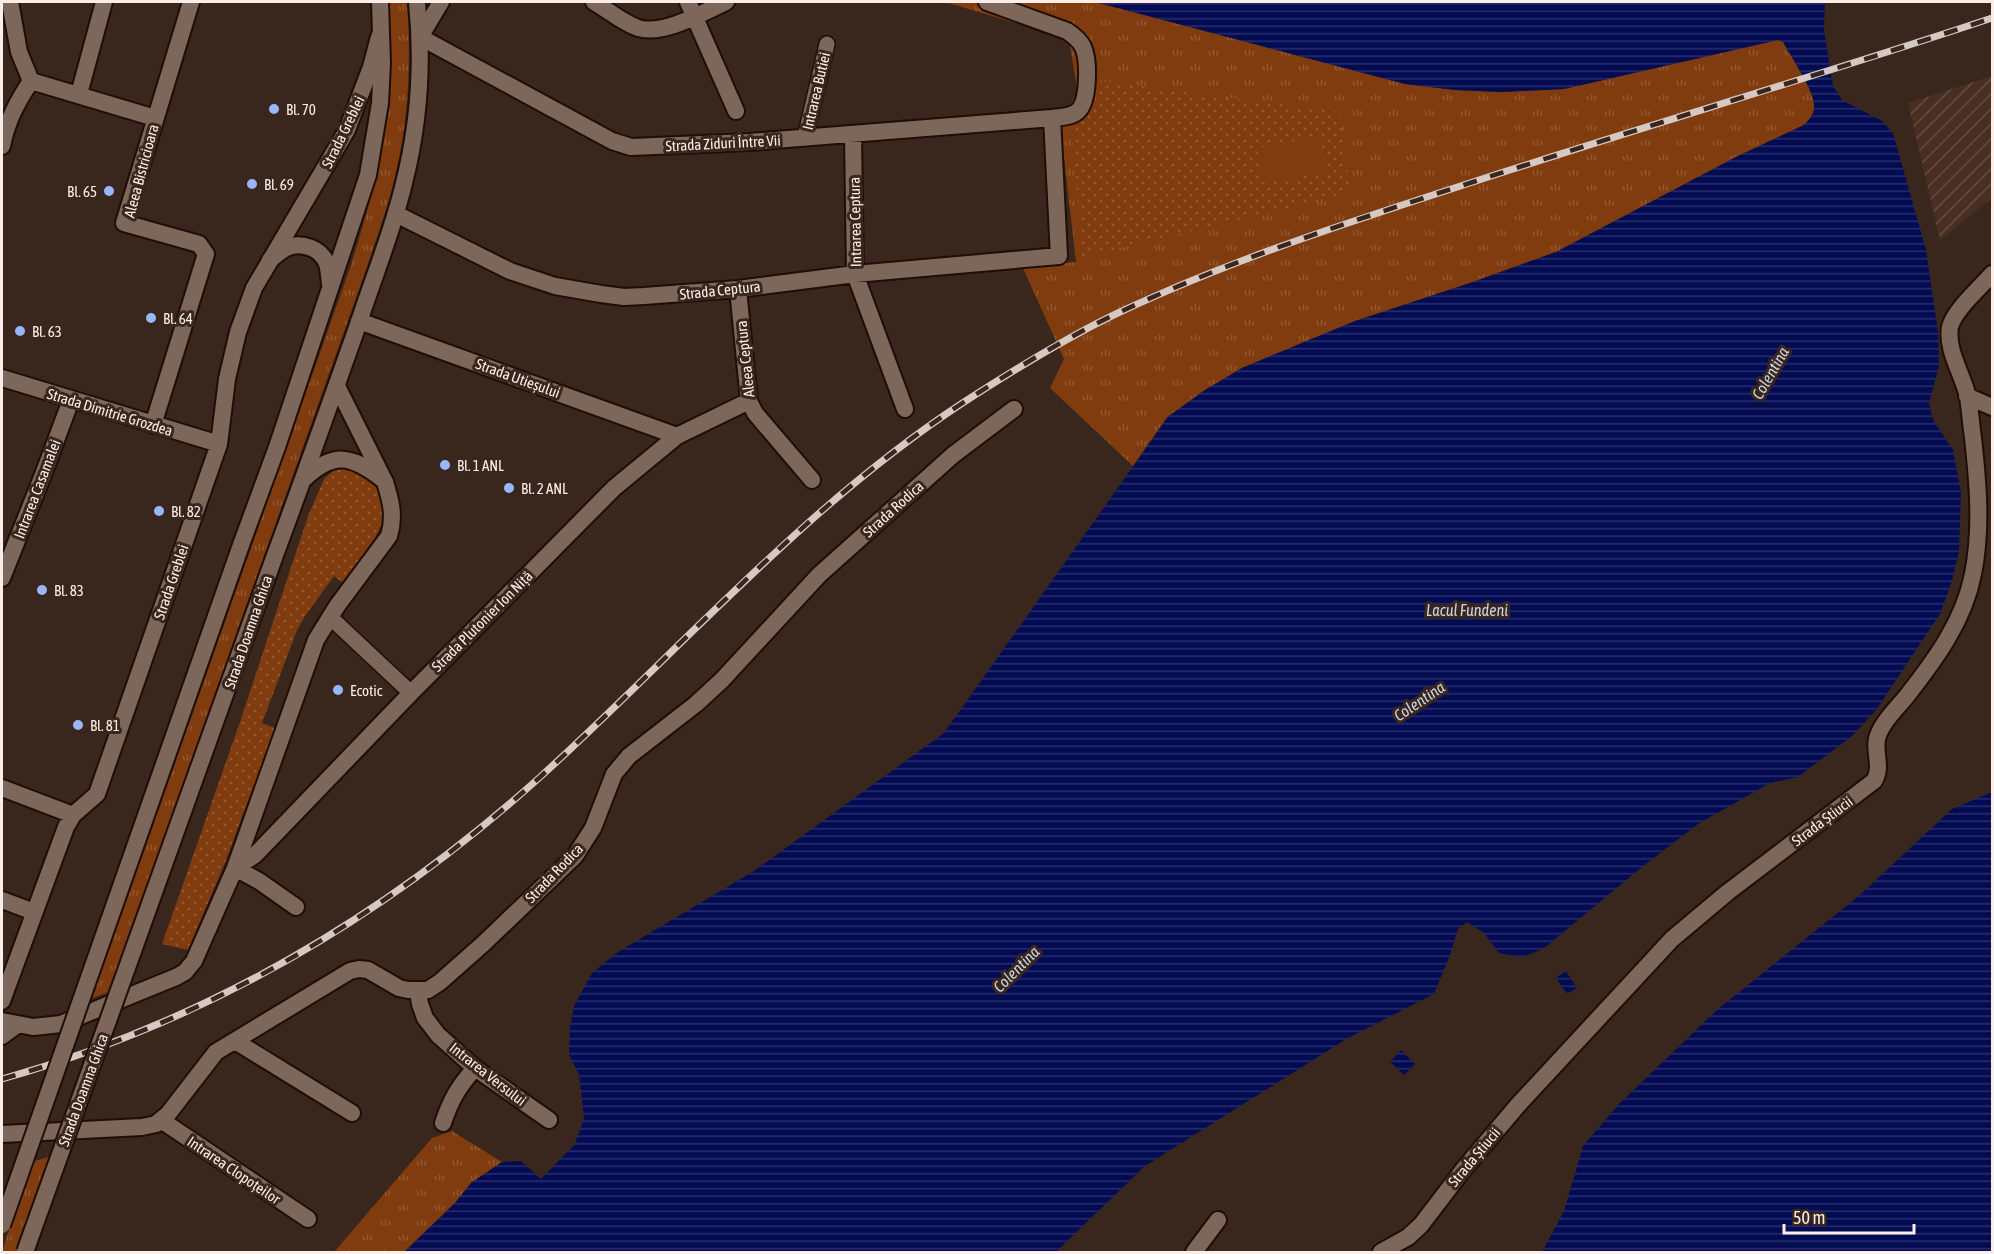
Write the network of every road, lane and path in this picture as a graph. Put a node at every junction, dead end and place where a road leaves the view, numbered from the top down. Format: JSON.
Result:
{"nodes":[{"id":1,"x":10,"y":2,"type":"edge"},
{"id":2,"x":104,"y":2,"type":"edge"},
{"id":3,"x":192,"y":2,"type":"edge"},
{"id":4,"x":417,"y":2,"type":"edge"},
{"id":5,"x":441,"y":2,"type":"edge"},
{"id":6,"x":594,"y":2,"type":"edge"},
{"id":7,"x":726,"y":2,"type":"edge"},
{"id":8,"x":987,"y":2,"type":"edge"},
{"id":9,"x":378,"y":9,"type":"edge"},
{"id":10,"x":691,"y":9,"type":"edge"},
{"id":11,"x":420,"y":38,"type":"junction"},
{"id":12,"x":827,"y":44,"type":"dead end"},
{"id":13,"x":31,"y":81,"type":"junction"},
{"id":14,"x":79,"y":94,"type":"junction"},
{"id":15,"x":735,"y":111,"type":"dead end"},
{"id":16,"x":155,"y":118,"type":"junction"},
{"id":17,"x":1052,"y":118,"type":"junction"},
{"id":18,"x":853,"y":135,"type":"junction"},
{"id":19,"x":805,"y":138,"type":"junction"},
{"id":20,"x":2,"y":146,"type":"edge"},
{"id":21,"x":396,"y":214,"type":"junction"},
{"id":22,"x":270,"y":260,"type":"junction"},
{"id":23,"x":855,"y":274,"type":"junction"},
{"id":24,"x":1992,"y":274,"type":"edge"},
{"id":25,"x":331,"y":285,"type":"junction"},
{"id":26,"x":738,"y":289,"type":"junction"},
{"id":27,"x":359,"y":321,"type":"junction"},
{"id":28,"x":2,"y":378,"type":"edge"},
{"id":29,"x":337,"y":386,"type":"junction"},
{"id":30,"x":1967,"y":396,"type":"junction"},
{"id":31,"x":71,"y":400,"type":"junction"},
{"id":32,"x":749,"y":401,"type":"junction"},
{"id":33,"x":1992,"y":407,"type":"edge"},
{"id":34,"x":1014,"y":408,"type":"dead end"},
{"id":35,"x":905,"y":409,"type":"dead end"},
{"id":36,"x":153,"y":425,"type":"junction"},
{"id":37,"x":676,"y":435,"type":"junction"},
{"id":38,"x":219,"y":444,"type":"junction"},
{"id":39,"x":812,"y":480,"type":"dead end"},
{"id":40,"x":302,"y":481,"type":"junction"},
{"id":41,"x":385,"y":482,"type":"junction"},
{"id":42,"x":2,"y":578,"type":"edge"},
{"id":43,"x":330,"y":617,"type":"junction"},
{"id":44,"x":411,"y":693,"type":"junction"},
{"id":45,"x":2,"y":788,"type":"edge"},
{"id":46,"x":73,"y":815,"type":"junction"},
{"id":47,"x":235,"y":868,"type":"junction"},
{"id":48,"x":2,"y":900,"type":"edge"},
{"id":49,"x":296,"y":907,"type":"dead end"},
{"id":50,"x":34,"y":912,"type":"junction"},
{"id":51,"x":418,"y":991,"type":"junction"},
{"id":52,"x":2,"y":1001,"type":"edge"},
{"id":53,"x":9,"y":1023,"type":"edge"},
{"id":54,"x":2,"y":1036,"type":"edge"},
{"id":55,"x":235,"y":1041,"type":"junction"},
{"id":56,"x":476,"y":1068,"type":"junction"},
{"id":57,"x":352,"y":1113,"type":"dead end"},
{"id":58,"x":161,"y":1120,"type":"junction"},
{"id":59,"x":549,"y":1120,"type":"dead end"},
{"id":60,"x":443,"y":1123,"type":"dead end"},
{"id":61,"x":2,"y":1134,"type":"edge"},
{"id":62,"x":308,"y":1220,"type":"dead end"},
{"id":63,"x":1218,"y":1220,"type":"dead end"},
{"id":64,"x":2,"y":1226,"type":"edge"},
{"id":65,"x":26,"y":1252,"type":"edge"},
{"id":66,"x":1194,"y":1252,"type":"edge"},
{"id":67,"x":1381,"y":1252,"type":"edge"}],
"edges":[{"from":1,"to":13,"type":"street"},
{"from":2,"to":14,"type":"street"},
{"from":3,"to":16,"type":"street","name":"Aleea Bistricioara"},
{"from":4,"to":11,"type":"street","name":"Strada Doamna Ghica"},
{"from":5,"to":11,"type":"street"},
{"from":6,"to":10,"type":"street"},
{"from":7,"to":10,"type":"street"},
{"from":8,"to":17,"type":"street","name":"Strada Ziduri Între Vii"},
{"from":9,"to":22,"type":"street","name":"Strada Greblei"},
{"from":9,"to":25,"type":"street","name":"Strada Doamna Ghica"},
{"from":10,"to":15,"type":"street"},
{"from":11,"to":19,"type":"street","name":"Strada Ziduri Între Vii"},
{"from":11,"to":21,"type":"street","name":"Strada Doamna Ghica"},
{"from":12,"to":19,"type":"street","name":"Intrarea Butiei"},
{"from":13,"to":14,"type":"street"},
{"from":13,"to":20,"type":"street"},
{"from":14,"to":16,"type":"street"},
{"from":16,"to":36,"type":"street","name":"Aleea Bistricioara"},
{"from":17,"to":18,"type":"street","name":"Strada Ziduri Între Vii"},
{"from":17,"to":23,"type":"street","name":"Strada Ceptura"},
{"from":18,"to":19,"type":"street","name":"Strada Ziduri Între Vii"},
{"from":18,"to":23,"type":"street","name":"Intrarea Ceptura"},
{"from":21,"to":26,"type":"street","name":"Strada Ceptura"},
{"from":21,"to":27,"type":"street","name":"Strada Doamna Ghica"},
{"from":22,"to":25,"type":"street"},
{"from":22,"to":38,"type":"street","name":"Strada Greblei"},
{"from":23,"to":26,"type":"street","name":"Strada Ceptura"},
{"from":23,"to":35,"type":"street","name":"Intrarea Ceptura"},
{"from":24,"to":30,"type":"street","name":"Strada Știucii"},
{"from":25,"to":64,"type":"street","name":"Strada Doamna Ghica","bridge":true},
{"from":26,"to":32,"type":"street","name":"Aleea Ceptura"},
{"from":27,"to":29,"type":"street","name":"Strada Doamna Ghica"},
{"from":27,"to":37,"type":"street","name":"Strada Utieșului"},
{"from":28,"to":31,"type":"street","name":"Strada Dimitrie Grozdea"},
{"from":29,"to":40,"type":"street","name":"Strada Doamna Ghica"},
{"from":29,"to":41,"type":"street"},
{"from":30,"to":33,"type":"street"},
{"from":30,"to":67,"type":"street","name":"Strada Știucii"},
{"from":31,"to":36,"type":"street","name":"Strada Dimitrie Grozdea"},
{"from":31,"to":42,"type":"street","name":"Intrarea Casamalei"},
{"from":32,"to":37,"type":"street","name":"Strada Plutonier Ion Niță"},
{"from":32,"to":39,"type":"street","name":"Aleea Ceptura"},
{"from":34,"to":51,"type":"street","name":"Strada Rodica"},
{"from":36,"to":38,"type":"street","name":"Strada Dimitrie Grozdea"},
{"from":37,"to":44,"type":"street","name":"Strada Plutonier Ion Niță"},
{"from":38,"to":46,"type":"street","name":"Strada Greblei"},
{"from":40,"to":41,"type":"street"},
{"from":40,"to":65,"type":"street","name":"Strada Doamna Ghica","bridge":true},
{"from":41,"to":43,"type":"street"},
{"from":43,"to":44,"type":"street"},
{"from":43,"to":47,"type":"street"},
{"from":44,"to":47,"type":"street","name":"Strada Plutonier Ion Niță"},
{"from":45,"to":46,"type":"street"},
{"from":46,"to":50,"type":"street","name":"Strada Greblei"},
{"from":47,"to":49,"type":"street"},
{"from":47,"to":53,"type":"street"},
{"from":48,"to":50,"type":"street"},
{"from":50,"to":52,"type":"street","name":"Strada Greblei"},
{"from":51,"to":55,"type":"street"},
{"from":51,"to":56,"type":"street","name":"Intrarea Versului"},
{"from":53,"to":54,"type":"street"},
{"from":55,"to":57,"type":"street"},
{"from":55,"to":58,"type":"street"},
{"from":56,"to":59,"type":"street","name":"Intrarea Versului"},
{"from":56,"to":60,"type":"street"},
{"from":58,"to":61,"type":"street"},
{"from":58,"to":62,"type":"street","name":"Intrarea Clopoțeilor"},
{"from":63,"to":66,"type":"street"}]}
